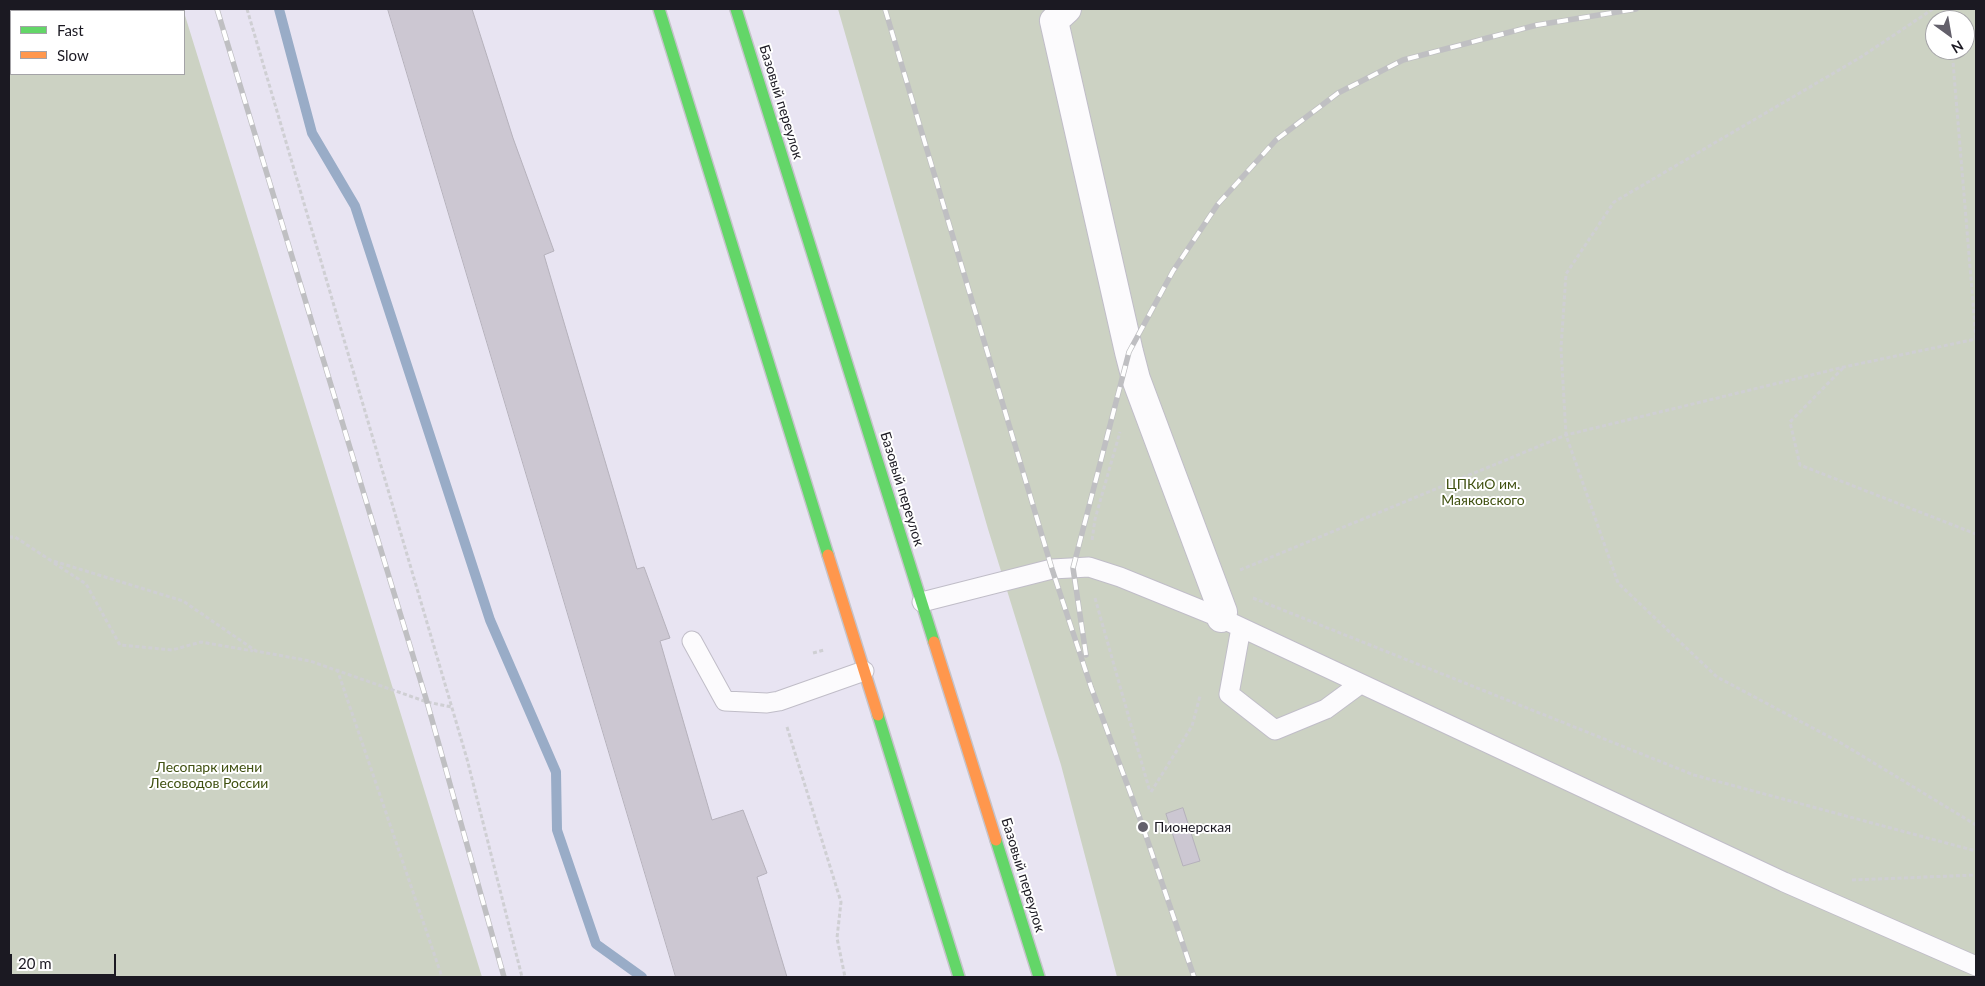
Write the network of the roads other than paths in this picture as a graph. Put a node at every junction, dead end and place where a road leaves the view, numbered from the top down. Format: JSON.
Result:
{"nodes":[{"id":1,"x":659,"y":9,"type":"edge"},
{"id":2,"x":736,"y":9,"type":"edge"},
{"id":3,"x":1067,"y":9,"type":"edge"},
{"id":4,"x":922,"y":602,"type":"junction"},
{"id":5,"x":1231,"y":623,"type":"junction"},
{"id":6,"x":692,"y":641,"type":"dead end"},
{"id":7,"x":864,"y":671,"type":"junction"},
{"id":8,"x":1360,"y":684,"type":"junction"},
{"id":9,"x":1976,"y":966,"type":"edge"},
{"id":10,"x":959,"y":977,"type":"edge"},
{"id":11,"x":1039,"y":977,"type":"edge"}],
"edges":[{"from":1,"to":7,"type":"main road"},
{"from":2,"to":4,"type":"main road","name":"Базовый переулок"},
{"from":3,"to":5,"type":"street"},
{"from":4,"to":5,"type":"lane"},
{"from":4,"to":11,"type":"main road","name":"Базовый переулок"},
{"from":5,"to":8,"type":"lane"},
{"from":5,"to":8,"type":"lane"},
{"from":6,"to":7,"type":"lane"},
{"from":7,"to":10,"type":"main road"},
{"from":8,"to":9,"type":"lane"}]}
